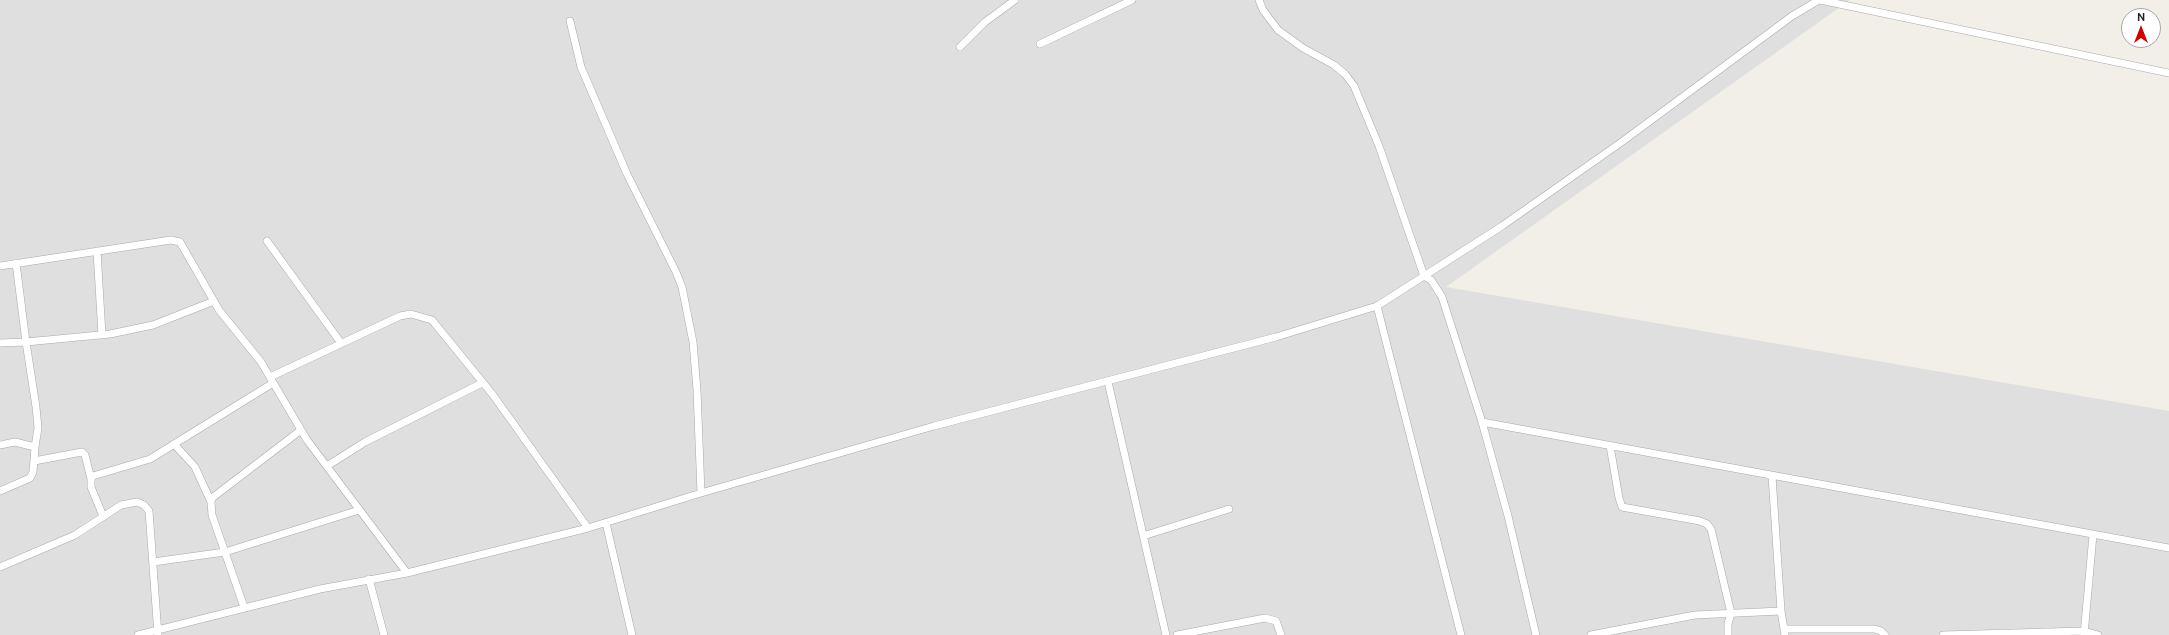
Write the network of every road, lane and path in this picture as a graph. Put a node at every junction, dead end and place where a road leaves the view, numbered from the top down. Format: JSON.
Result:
{"nodes":[{"id":1,"x":1015,"y":0,"type":"edge"},
{"id":2,"x":1132,"y":0,"type":"edge"},
{"id":3,"x":1259,"y":0,"type":"edge"},
{"id":4,"x":1820,"y":0,"type":"edge"},
{"id":5,"x":570,"y":21,"type":"dead end"},
{"id":6,"x":1040,"y":44,"type":"dead end"},
{"id":7,"x":960,"y":47,"type":"dead end"},
{"id":8,"x":2169,"y":73,"type":"edge"},
{"id":9,"x":267,"y":241,"type":"dead end"},
{"id":10,"x":97,"y":251,"type":"junction"},
{"id":11,"x":16,"y":263,"type":"junction"},
{"id":12,"x":0,"y":266,"type":"edge"},
{"id":13,"x":1424,"y":276,"type":"junction"},
{"id":14,"x":214,"y":301,"type":"junction"},
{"id":15,"x":1377,"y":306,"type":"junction"},
{"id":16,"x":102,"y":335,"type":"junction"},
{"id":17,"x":26,"y":342,"type":"junction"},
{"id":18,"x":0,"y":343,"type":"edge"},
{"id":19,"x":341,"y":343,"type":"junction"},
{"id":20,"x":271,"y":380,"type":"junction"},
{"id":21,"x":482,"y":382,"type":"junction"},
{"id":22,"x":1108,"y":382,"type":"junction"},
{"id":23,"x":1482,"y":422,"type":"junction"},
{"id":24,"x":301,"y":430,"type":"junction"},
{"id":25,"x":174,"y":444,"type":"junction"},
{"id":26,"x":0,"y":446,"type":"edge"},
{"id":27,"x":1610,"y":446,"type":"junction"},
{"id":28,"x":36,"y":447,"type":"junction"},
{"id":29,"x":34,"y":461,"type":"junction"},
{"id":30,"x":327,"y":466,"type":"junction"},
{"id":31,"x":1772,"y":476,"type":"junction"},
{"id":32,"x":91,"y":479,"type":"junction"},
{"id":33,"x":0,"y":491,"type":"edge"},
{"id":34,"x":701,"y":493,"type":"junction"},
{"id":35,"x":211,"y":502,"type":"junction"},
{"id":36,"x":1229,"y":509,"type":"dead end"},
{"id":37,"x":359,"y":510,"type":"junction"},
{"id":38,"x":103,"y":516,"type":"junction"},
{"id":39,"x":606,"y":523,"type":"junction"},
{"id":40,"x":588,"y":528,"type":"junction"},
{"id":41,"x":2093,"y":534,"type":"junction"},
{"id":42,"x":1144,"y":536,"type":"junction"},
{"id":43,"x":2169,"y":548,"type":"edge"},
{"id":44,"x":225,"y":552,"type":"junction"},
{"id":45,"x":153,"y":562,"type":"junction"},
{"id":46,"x":0,"y":567,"type":"edge"},
{"id":47,"x":407,"y":573,"type":"junction"},
{"id":48,"x":369,"y":579,"type":"junction"},
{"id":49,"x":244,"y":607,"type":"junction"},
{"id":50,"x":1781,"y":611,"type":"junction"},
{"id":51,"x":1731,"y":613,"type":"junction"},
{"id":52,"x":158,"y":632,"type":"edge"},
{"id":53,"x":1784,"y":632,"type":"edge"},
{"id":54,"x":2084,"y":633,"type":"edge"},
{"id":55,"x":1975,"y":634,"type":"edge"},
{"id":56,"x":138,"y":635,"type":"edge"},
{"id":57,"x":384,"y":635,"type":"edge"},
{"id":58,"x":632,"y":635,"type":"edge"},
{"id":59,"x":1166,"y":635,"type":"edge"},
{"id":60,"x":1177,"y":635,"type":"edge"},
{"id":61,"x":1282,"y":635,"type":"edge"},
{"id":62,"x":1461,"y":635,"type":"edge"},
{"id":63,"x":1536,"y":635,"type":"edge"},
{"id":64,"x":1591,"y":635,"type":"edge"},
{"id":65,"x":1728,"y":635,"type":"edge"},
{"id":66,"x":1885,"y":635,"type":"edge"},
{"id":67,"x":1943,"y":635,"type":"edge"},
{"id":68,"x":2098,"y":635,"type":"edge"}],
"edges":[{"from":1,"to":7,"type":"street"},
{"from":2,"to":6,"type":"street"},
{"from":3,"to":13,"type":"street"},
{"from":4,"to":8,"type":"street"},
{"from":4,"to":13,"type":"street"},
{"from":5,"to":34,"type":"street"},
{"from":9,"to":19,"type":"street"},
{"from":10,"to":11,"type":"street"},
{"from":10,"to":14,"type":"street"},
{"from":10,"to":16,"type":"street"},
{"from":11,"to":12,"type":"street"},
{"from":11,"to":17,"type":"street"},
{"from":13,"to":15,"type":"street"},
{"from":13,"to":23,"type":"street"},
{"from":14,"to":16,"type":"street"},
{"from":14,"to":20,"type":"street"},
{"from":15,"to":22,"type":"street"},
{"from":15,"to":62,"type":"street"},
{"from":16,"to":17,"type":"street"},
{"from":17,"to":18,"type":"street"},
{"from":17,"to":28,"type":"street"},
{"from":19,"to":20,"type":"street"},
{"from":19,"to":21,"type":"street"},
{"from":20,"to":24,"type":"street"},
{"from":20,"to":25,"type":"street"},
{"from":21,"to":30,"type":"street"},
{"from":21,"to":40,"type":"street"},
{"from":22,"to":34,"type":"street"},
{"from":22,"to":42,"type":"street"},
{"from":23,"to":27,"type":"street"},
{"from":23,"to":63,"type":"street"},
{"from":24,"to":30,"type":"street"},
{"from":24,"to":35,"type":"street"},
{"from":25,"to":32,"type":"street"},
{"from":25,"to":35,"type":"street"},
{"from":26,"to":28,"type":"street"},
{"from":27,"to":31,"type":"street"},
{"from":27,"to":51,"type":"street"},
{"from":28,"to":29,"type":"street"},
{"from":29,"to":32,"type":"street"},
{"from":29,"to":33,"type":"street"},
{"from":30,"to":37,"type":"street"},
{"from":31,"to":41,"type":"street"},
{"from":31,"to":50,"type":"street"},
{"from":32,"to":38,"type":"street"},
{"from":34,"to":39,"type":"street"},
{"from":35,"to":44,"type":"street"},
{"from":36,"to":42,"type":"street"},
{"from":37,"to":44,"type":"street"},
{"from":37,"to":47,"type":"street"},
{"from":38,"to":45,"type":"street"},
{"from":38,"to":46,"type":"street"},
{"from":39,"to":40,"type":"street"},
{"from":39,"to":58,"type":"street"},
{"from":40,"to":47,"type":"street"},
{"from":41,"to":43,"type":"street"},
{"from":41,"to":54,"type":"street"},
{"from":42,"to":59,"type":"street"},
{"from":44,"to":45,"type":"street"},
{"from":44,"to":49,"type":"street"},
{"from":45,"to":52,"type":"street"},
{"from":47,"to":48,"type":"street"},
{"from":48,"to":49,"type":"street"},
{"from":48,"to":57,"type":"street"},
{"from":49,"to":52,"type":"street"},
{"from":50,"to":51,"type":"street"},
{"from":50,"to":53,"type":"street"},
{"from":51,"to":64,"type":"street"},
{"from":51,"to":65,"type":"street"},
{"from":52,"to":56,"type":"street"},
{"from":53,"to":66,"type":"street"},
{"from":54,"to":55,"type":"street"},
{"from":54,"to":68,"type":"street"},
{"from":55,"to":67,"type":"street"},
{"from":60,"to":61,"type":"street"}]}
